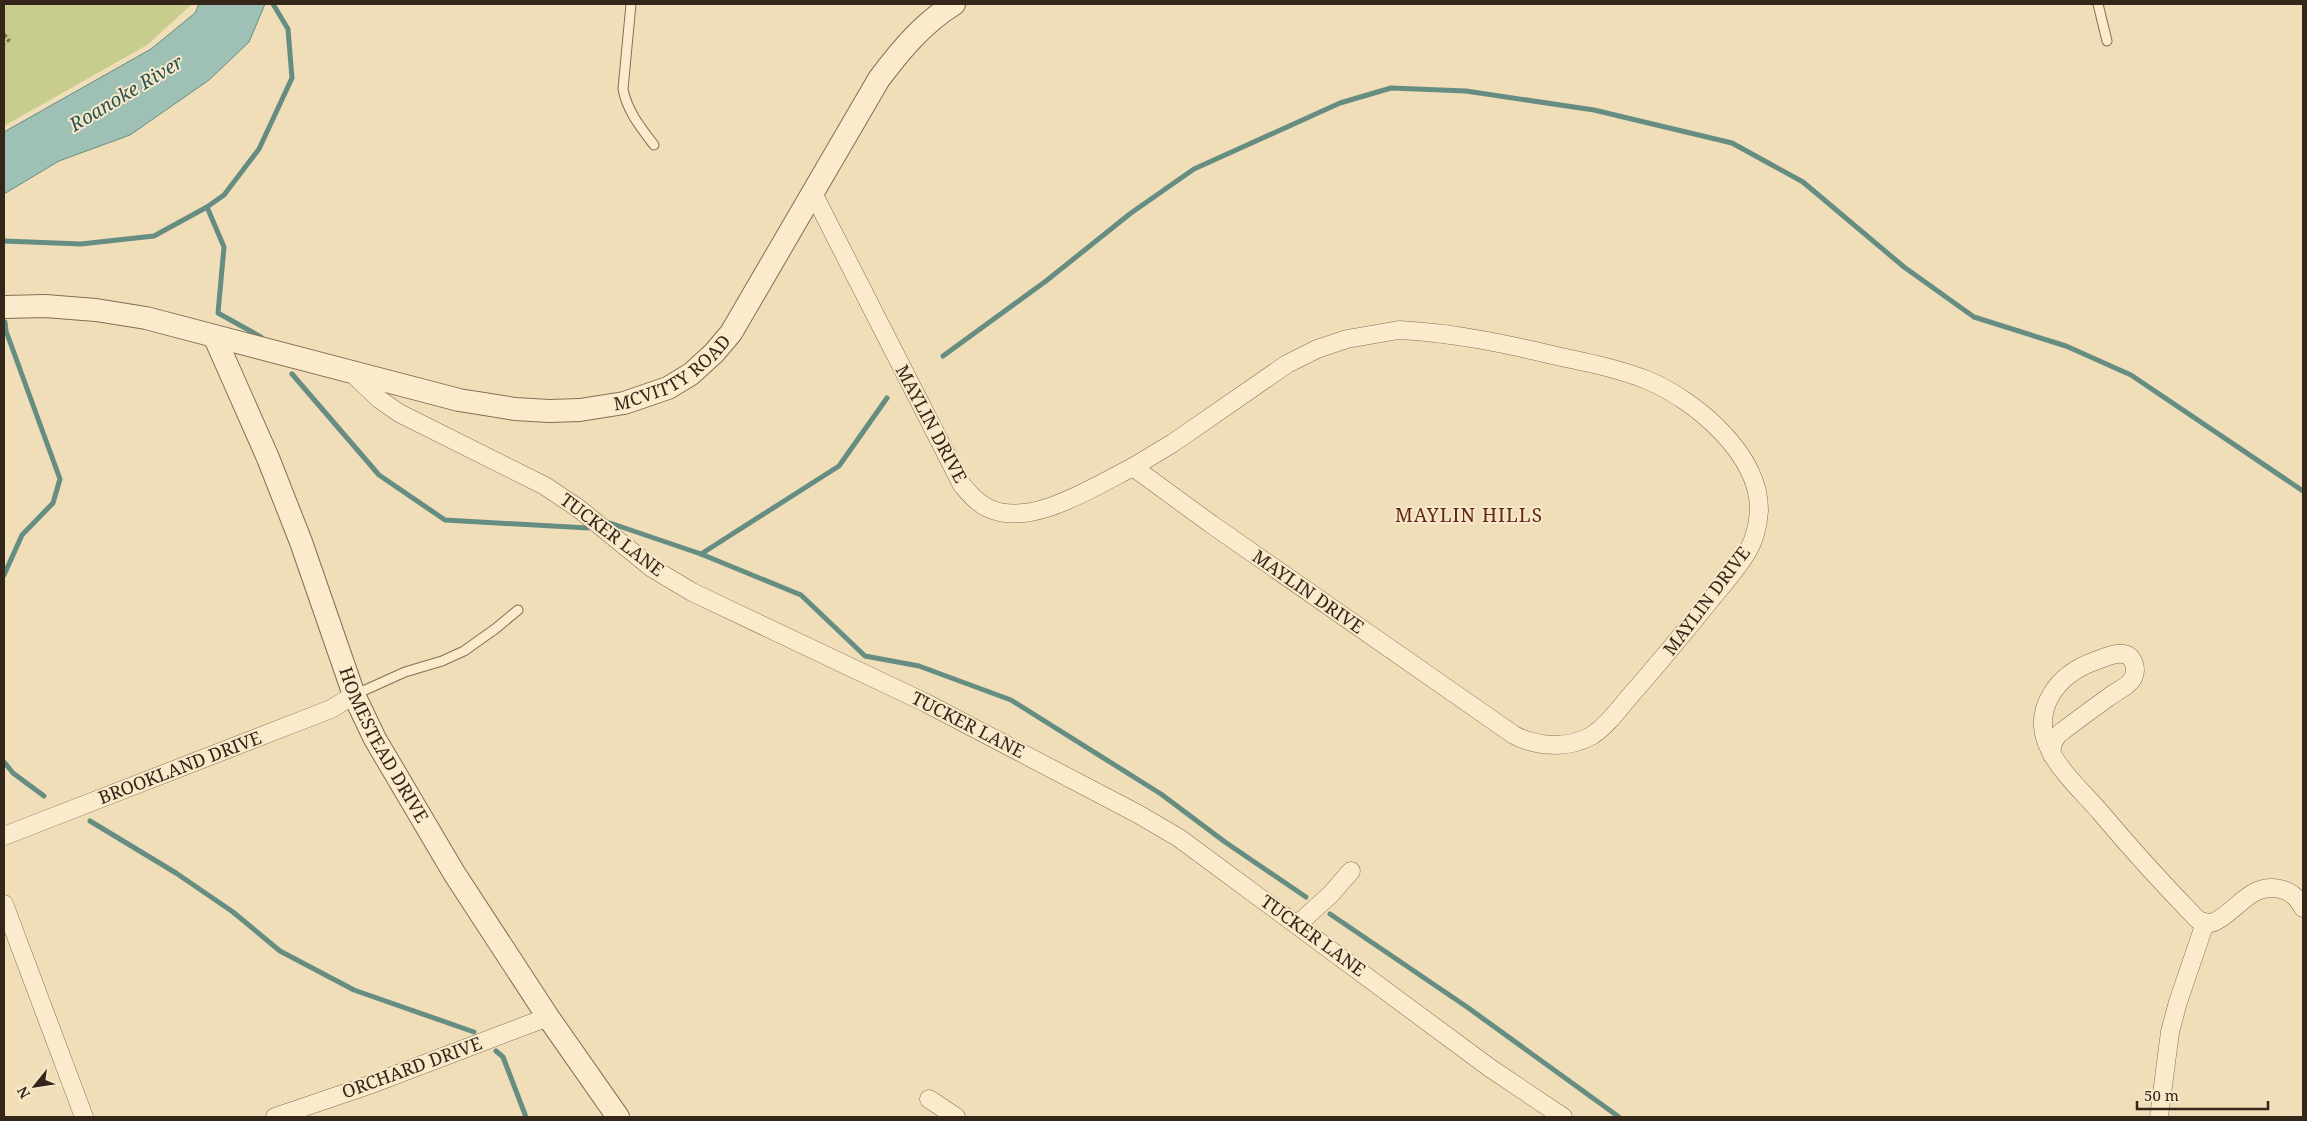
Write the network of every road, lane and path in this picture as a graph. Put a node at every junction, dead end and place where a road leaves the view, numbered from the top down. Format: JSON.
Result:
{"nodes":[{"id":1,"x":630,"y":4,"type":"edge"},
{"id":2,"x":954,"y":4,"type":"edge"},
{"id":3,"x":2098,"y":4,"type":"edge"},
{"id":4,"x":4,"y":34,"type":"edge"},
{"id":5,"x":2107,"y":42,"type":"dead end"},
{"id":6,"x":4,"y":44,"type":"edge"},
{"id":7,"x":654,"y":145,"type":"dead end"},
{"id":8,"x":813,"y":193,"type":"junction"},
{"id":9,"x":4,"y":307,"type":"edge"},
{"id":10,"x":215,"y":338,"type":"junction"},
{"id":11,"x":351,"y":372,"type":"junction"},
{"id":12,"x":1133,"y":467,"type":"junction"},
{"id":13,"x":518,"y":610,"type":"dead end"},
{"id":14,"x":354,"y":695,"type":"junction"},
{"id":15,"x":2052,"y":755,"type":"junction"},
{"id":16,"x":4,"y":836,"type":"edge"},
{"id":17,"x":1351,"y":871,"type":"dead end"},
{"id":18,"x":4,"y":904,"type":"edge"},
{"id":19,"x":2303,"y":908,"type":"edge"},
{"id":20,"x":2205,"y":923,"type":"junction"},
{"id":21,"x":1298,"y":924,"type":"junction"},
{"id":22,"x":548,"y":1017,"type":"junction"},
{"id":23,"x":930,"y":1098,"type":"dead end"},
{"id":24,"x":84,"y":1117,"type":"edge"},
{"id":25,"x":275,"y":1117,"type":"edge"},
{"id":26,"x":618,"y":1117,"type":"edge"},
{"id":27,"x":956,"y":1117,"type":"edge"},
{"id":28,"x":1563,"y":1117,"type":"edge"},
{"id":29,"x":2159,"y":1117,"type":"edge"}],
"edges":[{"from":1,"to":7,"type":"lane"},
{"from":2,"to":8,"type":"street","name":"MCVITTY ROAD"},
{"from":3,"to":5,"type":"lane"},
{"from":4,"to":6,"type":"path"},
{"from":8,"to":11,"type":"street","name":"MCVITTY ROAD"},
{"from":8,"to":12,"type":"street","name":"MAYLIN DRIVE"},
{"from":9,"to":10,"type":"street","name":"MCVITTY ROAD"},
{"from":10,"to":11,"type":"street","name":"MCVITTY ROAD"},
{"from":10,"to":14,"type":"street","name":"HOMESTEAD DRIVE"},
{"from":11,"to":21,"type":"street","name":"TUCKER LANE"},
{"from":12,"to":12,"type":"street","name":"MAYLIN DRIVE"},
{"from":13,"to":14,"type":"lane"},
{"from":14,"to":16,"type":"street","name":"BROOKLAND DRIVE"},
{"from":14,"to":22,"type":"street","name":"HOMESTEAD DRIVE"},
{"from":15,"to":15,"type":"street"},
{"from":15,"to":20,"type":"street"},
{"from":17,"to":21,"type":"street"},
{"from":18,"to":24,"type":"street"},
{"from":19,"to":20,"type":"street"},
{"from":20,"to":29,"type":"street"},
{"from":21,"to":28,"type":"street","name":"TUCKER LANE"},
{"from":22,"to":25,"type":"street","name":"ORCHARD DRIVE"},
{"from":22,"to":26,"type":"street","name":"HOMESTEAD DRIVE"},
{"from":23,"to":27,"type":"street"}]}
